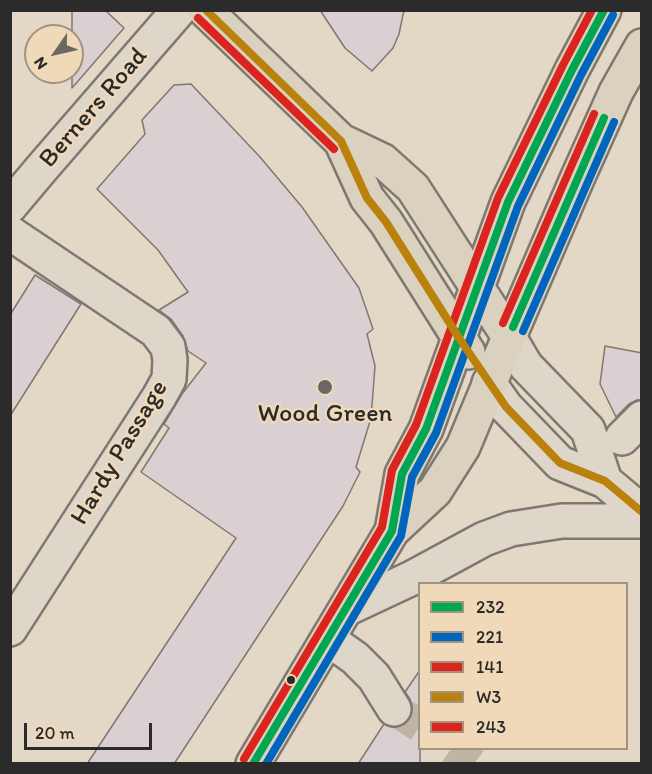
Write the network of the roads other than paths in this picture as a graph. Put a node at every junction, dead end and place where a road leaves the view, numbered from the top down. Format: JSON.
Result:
{"nodes":[{"id":1,"x":179,"y":10,"type":"edge"},
{"id":2,"x":205,"y":10,"type":"edge"},
{"id":3,"x":604,"y":10,"type":"edge"},
{"id":4,"x":642,"y":46,"type":"edge"},
{"id":5,"x":341,"y":141,"type":"junction"},
{"id":6,"x":10,"y":206,"type":"edge"},
{"id":7,"x":10,"y":233,"type":"edge"},
{"id":8,"x":477,"y":287,"type":"junction"},
{"id":9,"x":508,"y":337,"type":"junction"},
{"id":10,"x":459,"y":338,"type":"junction"},
{"id":11,"x":489,"y":383,"type":"junction"},
{"id":12,"x":605,"y":481,"type":"junction"},
{"id":13,"x":642,"y":512,"type":"edge"},
{"id":14,"x":642,"y":521,"type":"edge"},
{"id":15,"x":392,"y":531,"type":"junction"},
{"id":16,"x":346,"y":609,"type":"junction"},
{"id":17,"x":10,"y":629,"type":"edge"},
{"id":18,"x":327,"y":639,"type":"junction"},
{"id":19,"x":394,"y":709,"type":"tunnel mouth"},
{"id":20,"x":253,"y":764,"type":"edge"}],
"edges":[{"from":1,"to":6,"type":"street","name":"Berners Road"},
{"from":2,"to":5,"type":"main road"},
{"from":3,"to":8,"type":"main road"},
{"from":4,"to":9,"type":"main road"},
{"from":5,"to":8,"type":"main road"},
{"from":5,"to":10,"type":"main road"},
{"from":7,"to":17,"type":"street","name":"Hardy Passage"},
{"from":8,"to":9,"type":"main road"},
{"from":8,"to":10,"type":"main road"},
{"from":9,"to":11,"type":"main road"},
{"from":9,"to":12,"type":"street"},
{"from":10,"to":11,"type":"main road"},
{"from":10,"to":15,"type":"main road"},
{"from":11,"to":12,"type":"street"},
{"from":11,"to":15,"type":"main road"},
{"from":12,"to":13,"type":"street"},
{"from":14,"to":16,"type":"street"},
{"from":15,"to":16,"type":"main road"},
{"from":16,"to":18,"type":"main road"},
{"from":18,"to":19,"type":"street"},
{"from":18,"to":20,"type":"main road"}]}
